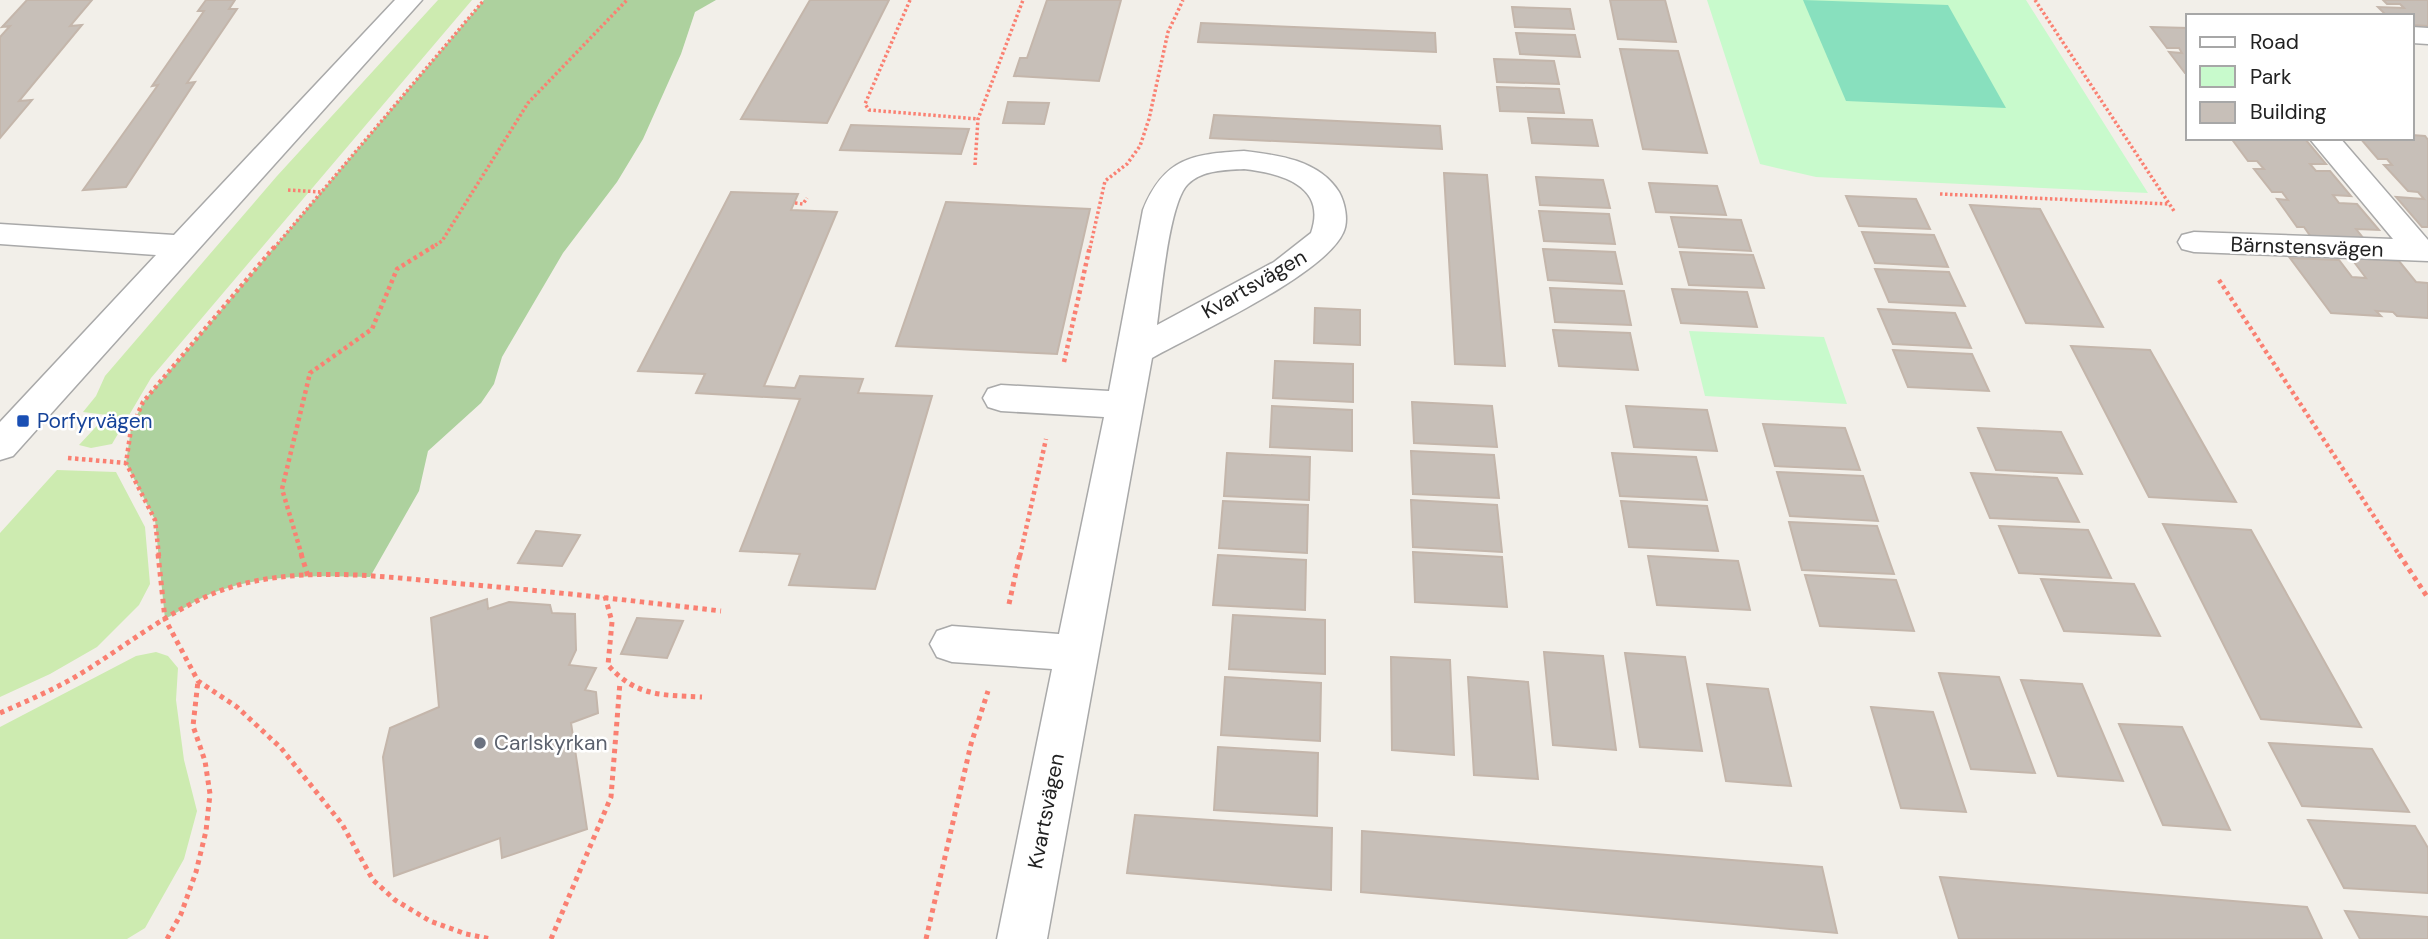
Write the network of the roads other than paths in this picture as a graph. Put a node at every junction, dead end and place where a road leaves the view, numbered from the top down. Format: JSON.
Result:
{"nodes":[{"id":1,"x":409,"y":0,"type":"edge"},
{"id":2,"x":2326,"y":140,"type":"edge"},
{"id":3,"x":0,"y":234,"type":"edge"},
{"id":4,"x":2194,"y":242,"type":"road end"},
{"id":5,"x":181,"y":246,"type":"junction"},
{"id":6,"x":2424,"y":251,"type":"edge"},
{"id":7,"x":1135,"y":352,"type":"junction"},
{"id":8,"x":1001,"y":398,"type":"dead end"},
{"id":9,"x":1124,"y":405,"type":"junction"},
{"id":10,"x":0,"y":446,"type":"edge"},
{"id":11,"x":952,"y":644,"type":"dead end"},
{"id":12,"x":1077,"y":653,"type":"junction"},
{"id":13,"x":1022,"y":939,"type":"edge"}],
"edges":[{"from":1,"to":5,"type":"street"},
{"from":2,"to":6,"type":"street","name":"Bärnstensvägen"},
{"from":3,"to":5,"type":"street"},
{"from":4,"to":6,"type":"street","name":"Bärnstensvägen"},
{"from":5,"to":10,"type":"street"},
{"from":7,"to":7,"type":"street","name":"Kvartsvägen"},
{"from":7,"to":9,"type":"street","name":"Kvartsvägen"},
{"from":8,"to":9,"type":"street"},
{"from":9,"to":12,"type":"street","name":"Kvartsvägen"},
{"from":11,"to":12,"type":"street"},
{"from":12,"to":13,"type":"street","name":"Kvartsvägen"}]}
